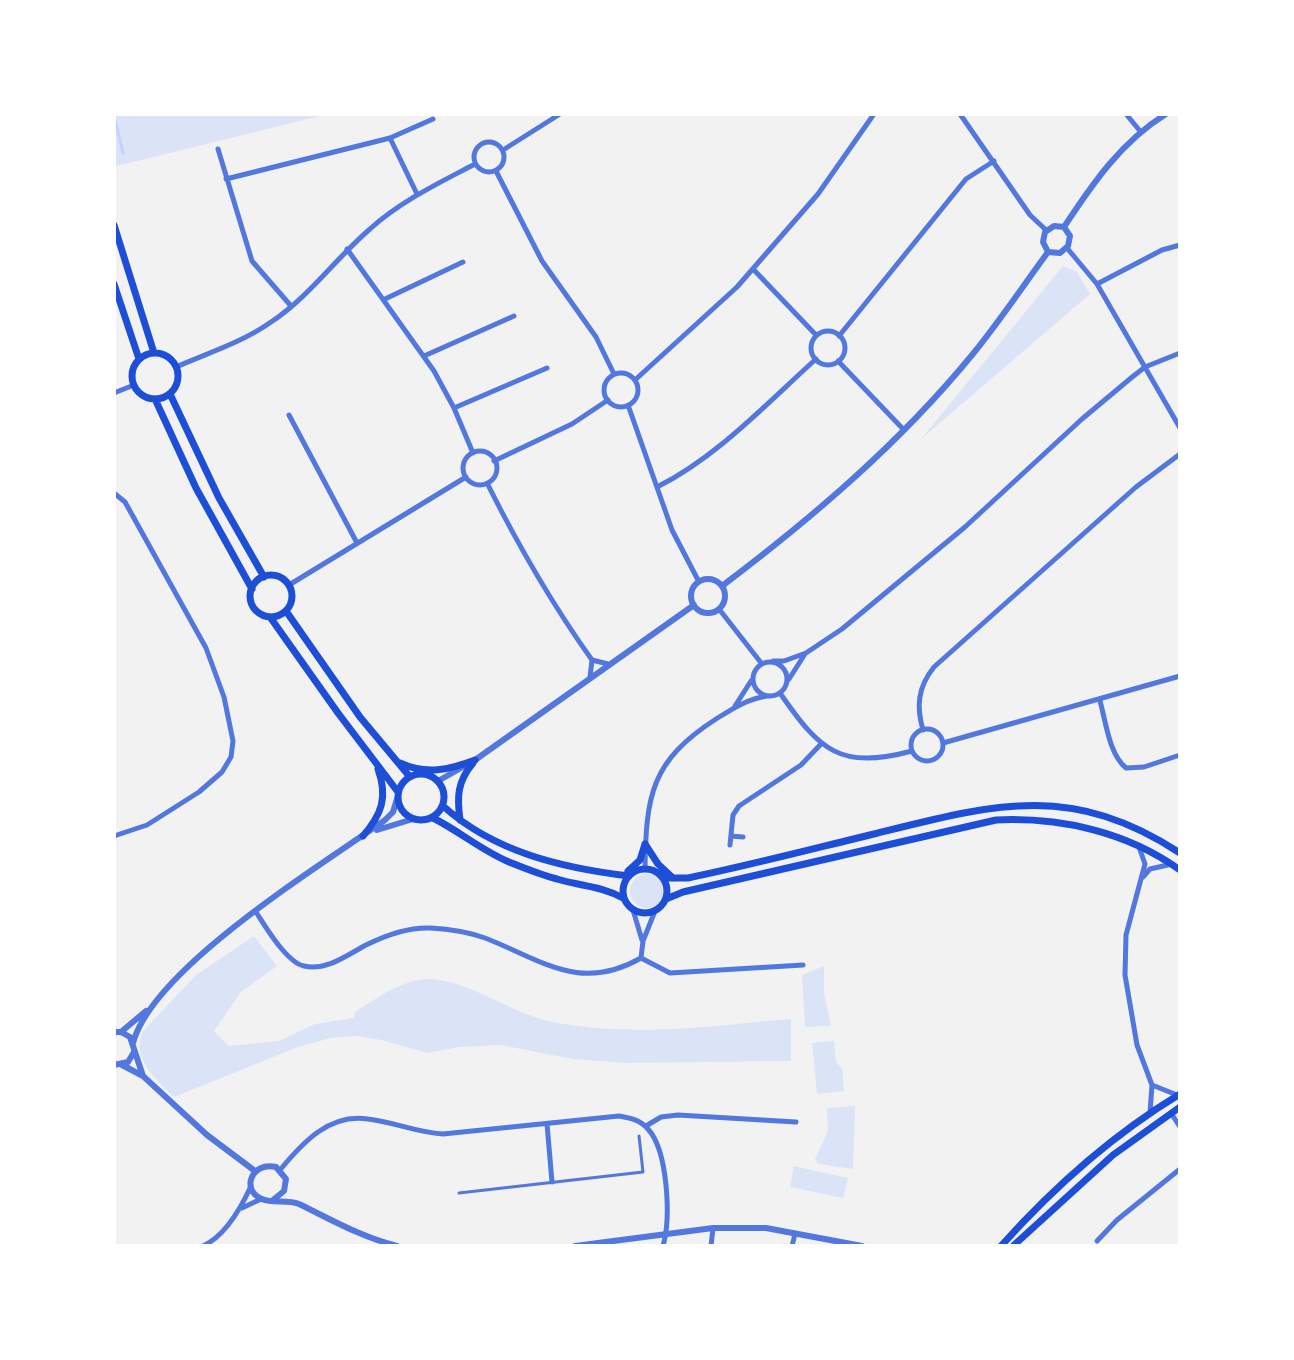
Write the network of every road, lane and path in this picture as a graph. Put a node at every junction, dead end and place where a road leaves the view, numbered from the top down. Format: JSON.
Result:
{"nodes":[{"id":1,"x":560,"y":114,"type":"edge"},
{"id":2,"x":874,"y":114,"type":"edge"},
{"id":3,"x":960,"y":114,"type":"edge"},
{"id":4,"x":1126,"y":114,"type":"edge"},
{"id":5,"x":1166,"y":114,"type":"edge"},
{"id":6,"x":433,"y":119,"type":"dead end"},
{"id":7,"x":1140,"y":131,"type":"junction"},
{"id":8,"x":390,"y":138,"type":"junction"},
{"id":9,"x":218,"y":149,"type":"dead end"},
{"id":10,"x":503,"y":150,"type":"junction"},
{"id":11,"x":994,"y":161,"type":"junction"},
{"id":12,"x":475,"y":164,"type":"junction"},
{"id":13,"x":496,"y":171,"type":"junction"},
{"id":14,"x":226,"y":179,"type":"junction"},
{"id":15,"x":417,"y":194,"type":"junction"},
{"id":16,"x":114,"y":225,"type":"edge"},
{"id":17,"x":1064,"y":227,"type":"junction"},
{"id":18,"x":1046,"y":230,"type":"junction"},
{"id":19,"x":1180,"y":245,"type":"edge"},
{"id":20,"x":1067,"y":248,"type":"junction"},
{"id":21,"x":347,"y":249,"type":"junction"},
{"id":22,"x":1048,"y":252,"type":"junction"},
{"id":23,"x":463,"y":262,"type":"dead end"},
{"id":24,"x":753,"y":269,"type":"junction"},
{"id":25,"x":114,"y":284,"type":"edge"},
{"id":26,"x":1097,"y":284,"type":"junction"},
{"id":27,"x":385,"y":299,"type":"junction"},
{"id":28,"x":291,"y":306,"type":"junction"},
{"id":29,"x":514,"y":316,"type":"dead end"},
{"id":30,"x":816,"y":335,"type":"junction"},
{"id":31,"x":839,"y":336,"type":"junction"},
{"id":32,"x":154,"y":353,"type":"junction"},
{"id":33,"x":1180,"y":353,"type":"edge"},
{"id":34,"x":424,"y":356,"type":"junction"},
{"id":35,"x":139,"y":359,"type":"junction"},
{"id":36,"x":816,"y":359,"type":"junction"},
{"id":37,"x":838,"y":361,"type":"junction"},
{"id":38,"x":176,"y":367,"type":"junction"},
{"id":39,"x":1145,"y":367,"type":"junction"},
{"id":40,"x":547,"y":368,"type":"dead end"},
{"id":41,"x":614,"y":374,"type":"junction"},
{"id":42,"x":635,"y":380,"type":"junction"},
{"id":43,"x":134,"y":385,"type":"junction"},
{"id":44,"x":114,"y":393,"type":"edge"},
{"id":45,"x":170,"y":394,"type":"junction"},
{"id":46,"x":155,"y":399,"type":"junction"},
{"id":47,"x":608,"y":400,"type":"junction"},
{"id":48,"x":628,"y":405,"type":"junction"},
{"id":49,"x":454,"y":408,"type":"junction"},
{"id":50,"x":289,"y":415,"type":"dead end"},
{"id":51,"x":1180,"y":428,"type":"edge"},
{"id":52,"x":904,"y":430,"type":"junction"},
{"id":53,"x":473,"y":453,"type":"junction"},
{"id":54,"x":1180,"y":454,"type":"edge"},
{"id":55,"x":494,"y":461,"type":"junction"},
{"id":56,"x":466,"y":477,"type":"junction"},
{"id":57,"x":487,"y":483,"type":"junction"},
{"id":58,"x":657,"y":487,"type":"junction"},
{"id":59,"x":114,"y":493,"type":"edge"},
{"id":60,"x":357,"y":543,"type":"junction"},
{"id":61,"x":264,"y":577,"type":"junction"},
{"id":62,"x":699,"y":582,"type":"junction"},
{"id":63,"x":289,"y":585,"type":"junction"},
{"id":64,"x":722,"y":586,"type":"junction"},
{"id":65,"x":252,"y":589,"type":"junction"},
{"id":66,"x":694,"y":605,"type":"junction"},
{"id":67,"x":719,"y":609,"type":"junction"},
{"id":68,"x":286,"y":611,"type":"junction"},
{"id":69,"x":270,"y":617,"type":"junction"},
{"id":70,"x":806,"y":653,"type":"junction"},
{"id":71,"x":592,"y":660,"type":"junction"},
{"id":72,"x":773,"y":661,"type":"junction"},
{"id":73,"x":608,"y":664,"type":"junction"},
{"id":74,"x":762,"y":664,"type":"junction"},
{"id":75,"x":753,"y":676,"type":"junction"},
{"id":76,"x":1180,"y":676,"type":"edge"},
{"id":77,"x":590,"y":677,"type":"junction"},
{"id":78,"x":787,"y":684,"type":"junction"},
{"id":79,"x":780,"y":693,"type":"junction"},
{"id":80,"x":767,"y":696,"type":"junction"},
{"id":81,"x":1100,"y":701,"type":"junction"},
{"id":82,"x":732,"y":709,"type":"junction"},
{"id":83,"x":923,"y":730,"type":"junction"},
{"id":84,"x":943,"y":743,"type":"junction"},
{"id":85,"x":821,"y":744,"type":"junction"},
{"id":86,"x":912,"y":751,"type":"junction"},
{"id":87,"x":1180,"y":755,"type":"edge"},
{"id":88,"x":475,"y":760,"type":"junction"},
{"id":89,"x":398,"y":762,"type":"junction"},
{"id":90,"x":376,"y":763,"type":"junction"},
{"id":91,"x":410,"y":777,"type":"junction"},
{"id":92,"x":438,"y":781,"type":"junction"},
{"id":93,"x":398,"y":795,"type":"junction"},
{"id":94,"x":443,"y":806,"type":"junction"},
{"id":95,"x":433,"y":818,"type":"junction"},
{"id":96,"x":413,"y":819,"type":"junction"},
{"id":97,"x":460,"y":820,"type":"junction"},
{"id":98,"x":114,"y":836,"type":"edge"},
{"id":99,"x":363,"y":836,"type":"junction"},
{"id":100,"x":731,"y":836,"type":"junction"},
{"id":101,"x":743,"y":837,"type":"dead end"},
{"id":102,"x":645,"y":844,"type":"junction"},
{"id":103,"x":730,"y":845,"type":"dead end"},
{"id":104,"x":1138,"y":847,"type":"junction"},
{"id":105,"x":1180,"y":853,"type":"edge"},
{"id":106,"x":1172,"y":864,"type":"junction"},
{"id":107,"x":645,"y":869,"type":"junction"},
{"id":108,"x":1180,"y":870,"type":"edge"},
{"id":109,"x":626,"y":875,"type":"junction"},
{"id":110,"x":1142,"y":877,"type":"junction"},
{"id":111,"x":663,"y":878,"type":"junction"},
{"id":112,"x":673,"y":878,"type":"junction"},
{"id":113,"x":623,"y":898,"type":"junction"},
{"id":114,"x":666,"y":899,"type":"junction"},
{"id":115,"x":633,"y":910,"type":"junction"},
{"id":116,"x":655,"y":911,"type":"junction"},
{"id":117,"x":256,"y":912,"type":"junction"},
{"id":118,"x":643,"y":941,"type":"junction"},
{"id":119,"x":641,"y":958,"type":"junction"},
{"id":120,"x":803,"y":965,"type":"dead end"},
{"id":121,"x":149,"y":1009,"type":"junction"},
{"id":122,"x":117,"y":1032,"type":"edge"},
{"id":123,"x":133,"y":1043,"type":"junction"},
{"id":124,"x":134,"y":1052,"type":"junction"},
{"id":125,"x":118,"y":1065,"type":"edge"},
{"id":126,"x":143,"y":1076,"type":"junction"},
{"id":127,"x":1152,"y":1085,"type":"junction"},
{"id":128,"x":1180,"y":1095,"type":"edge"},
{"id":129,"x":1180,"y":1107,"type":"edge"},
{"id":130,"x":1170,"y":1112,"type":"junction"},
{"id":131,"x":1149,"y":1115,"type":"junction"},
{"id":132,"x":796,"y":1122,"type":"dead end"},
{"id":133,"x":547,"y":1124,"type":"junction"},
{"id":134,"x":646,"y":1126,"type":"junction"},
{"id":135,"x":1180,"y":1127,"type":"edge"},
{"id":136,"x":639,"y":1136,"type":"dead end"},
{"id":137,"x":1180,"y":1169,"type":"edge"},
{"id":138,"x":280,"y":1170,"type":"junction"},
{"id":139,"x":255,"y":1171,"type":"junction"},
{"id":140,"x":552,"y":1182,"type":"junction"},
{"id":141,"x":251,"y":1186,"type":"junction"},
{"id":142,"x":286,"y":1186,"type":"junction"},
{"id":143,"x":459,"y":1193,"type":"dead end"},
{"id":144,"x":261,"y":1199,"type":"junction"},
{"id":145,"x":273,"y":1200,"type":"junction"},
{"id":146,"x":296,"y":1203,"type":"junction"},
{"id":147,"x":241,"y":1209,"type":"junction"},
{"id":148,"x":713,"y":1228,"type":"junction"},
{"id":149,"x":667,"y":1232,"type":"junction"},
{"id":150,"x":795,"y":1234,"type":"junction"},
{"id":151,"x":1097,"y":1241,"type":"dead end"},
{"id":152,"x":212,"y":1244,"type":"edge"},
{"id":153,"x":203,"y":1246,"type":"edge"},
{"id":154,"x":397,"y":1246,"type":"edge"},
{"id":155,"x":575,"y":1246,"type":"edge"},
{"id":156,"x":663,"y":1246,"type":"edge"},
{"id":157,"x":711,"y":1246,"type":"edge"},
{"id":158,"x":792,"y":1246,"type":"edge"},
{"id":159,"x":862,"y":1246,"type":"edge"},
{"id":160,"x":1001,"y":1246,"type":"edge"},
{"id":161,"x":1015,"y":1246,"type":"edge"}],
"edges":[{"from":1,"to":10,"type":"street"},
{"from":2,"to":24,"type":"street"},
{"from":3,"to":11,"type":"street"},
{"from":4,"to":7,"type":"street"},
{"from":5,"to":7,"type":"street"},
{"from":6,"to":8,"type":"street"},
{"from":7,"to":17,"type":"street"},
{"from":8,"to":14,"type":"street"},
{"from":8,"to":15,"type":"street"},
{"from":9,"to":14,"type":"street"},
{"from":10,"to":12,"type":"street"},
{"from":10,"to":13,"type":"street"},
{"from":11,"to":18,"type":"street"},
{"from":11,"to":31,"type":"street"},
{"from":12,"to":13,"type":"street"},
{"from":12,"to":15,"type":"street"},
{"from":13,"to":41,"type":"street"},
{"from":14,"to":28,"type":"street"},
{"from":15,"to":21,"type":"street"},
{"from":16,"to":32,"type":"main road"},
{"from":17,"to":18,"type":"street"},
{"from":17,"to":20,"type":"street"},
{"from":18,"to":22,"type":"street"},
{"from":19,"to":26,"type":"street"},
{"from":20,"to":22,"type":"street"},
{"from":20,"to":26,"type":"street"},
{"from":21,"to":27,"type":"street"},
{"from":21,"to":28,"type":"street"},
{"from":22,"to":52,"type":"street"},
{"from":23,"to":27,"type":"street"},
{"from":24,"to":30,"type":"street"},
{"from":24,"to":42,"type":"street"},
{"from":25,"to":35,"type":"main road"},
{"from":26,"to":39,"type":"street"},
{"from":27,"to":34,"type":"street"},
{"from":28,"to":38,"type":"street"},
{"from":29,"to":34,"type":"street"},
{"from":30,"to":31,"type":"street"},
{"from":30,"to":36,"type":"street"},
{"from":31,"to":37,"type":"street"},
{"from":32,"to":35,"type":"main road"},
{"from":32,"to":38,"type":"main road"},
{"from":33,"to":39,"type":"street"},
{"from":34,"to":49,"type":"street"},
{"from":35,"to":43,"type":"main road"},
{"from":36,"to":37,"type":"street"},
{"from":36,"to":58,"type":"street"},
{"from":37,"to":52,"type":"street"},
{"from":38,"to":45,"type":"main road"},
{"from":39,"to":51,"type":"street"},
{"from":39,"to":70,"type":"street"},
{"from":40,"to":49,"type":"street"},
{"from":41,"to":42,"type":"street"},
{"from":41,"to":47,"type":"street"},
{"from":42,"to":48,"type":"street"},
{"from":43,"to":44,"type":"street"},
{"from":43,"to":46,"type":"main road"},
{"from":45,"to":46,"type":"main road"},
{"from":45,"to":61,"type":"main road"},
{"from":46,"to":65,"type":"main road"},
{"from":47,"to":48,"type":"street"},
{"from":47,"to":55,"type":"street"},
{"from":48,"to":58,"type":"street"},
{"from":49,"to":53,"type":"street"},
{"from":50,"to":60,"type":"street"},
{"from":52,"to":64,"type":"street"},
{"from":53,"to":55,"type":"street"},
{"from":53,"to":56,"type":"street"},
{"from":54,"to":83,"type":"street"},
{"from":55,"to":57,"type":"street"},
{"from":56,"to":57,"type":"street"},
{"from":56,"to":60,"type":"street"},
{"from":57,"to":71,"type":"street"},
{"from":58,"to":62,"type":"street"},
{"from":59,"to":98,"type":"street"},
{"from":60,"to":63,"type":"street"},
{"from":61,"to":63,"type":"main road"},
{"from":61,"to":65,"type":"main road"},
{"from":62,"to":64,"type":"street"},
{"from":62,"to":66,"type":"street"},
{"from":63,"to":68,"type":"main road"},
{"from":64,"to":67,"type":"street"},
{"from":65,"to":69,"type":"main road"},
{"from":66,"to":67,"type":"street"},
{"from":66,"to":73,"type":"street"},
{"from":67,"to":74,"type":"street"},
{"from":68,"to":69,"type":"main road"},
{"from":68,"to":89,"type":"main road"},
{"from":69,"to":90,"type":"main road"},
{"from":70,"to":72,"type":"street"},
{"from":70,"to":78,"type":"street"},
{"from":71,"to":73,"type":"street"},
{"from":71,"to":77,"type":"street"},
{"from":72,"to":74,"type":"street"},
{"from":72,"to":78,"type":"street"},
{"from":73,"to":77,"type":"street"},
{"from":74,"to":75,"type":"street"},
{"from":75,"to":80,"type":"street"},
{"from":75,"to":82,"type":"street"},
{"from":76,"to":81,"type":"street"},
{"from":77,"to":88,"type":"street"},
{"from":78,"to":79,"type":"street"},
{"from":79,"to":80,"type":"street"},
{"from":79,"to":85,"type":"street"},
{"from":80,"to":82,"type":"street"},
{"from":81,"to":84,"type":"street"},
{"from":81,"to":87,"type":"street"},
{"from":82,"to":102,"type":"street"},
{"from":83,"to":84,"type":"street"},
{"from":83,"to":86,"type":"street"},
{"from":84,"to":86,"type":"street"},
{"from":85,"to":86,"type":"street"},
{"from":85,"to":100,"type":"street"},
{"from":88,"to":89,"type":"main road"},
{"from":88,"to":92,"type":"street"},
{"from":88,"to":97,"type":"main road"},
{"from":89,"to":91,"type":"main road"},
{"from":90,"to":93,"type":"main road"},
{"from":90,"to":99,"type":"main road"},
{"from":91,"to":92,"type":"main road"},
{"from":91,"to":93,"type":"main road"},
{"from":92,"to":94,"type":"main road"},
{"from":93,"to":96,"type":"main road"},
{"from":93,"to":99,"type":"street"},
{"from":94,"to":95,"type":"main road"},
{"from":94,"to":97,"type":"main road"},
{"from":95,"to":96,"type":"main road"},
{"from":95,"to":113,"type":"main road"},
{"from":96,"to":99,"type":"street"},
{"from":97,"to":109,"type":"main road"},
{"from":99,"to":117,"type":"street"},
{"from":100,"to":101,"type":"street"},
{"from":100,"to":103,"type":"street"},
{"from":102,"to":107,"type":"street"},
{"from":102,"to":109,"type":"main road"},
{"from":102,"to":112,"type":"main road"},
{"from":104,"to":106,"type":"main road"},
{"from":104,"to":110,"type":"street"},
{"from":104,"to":114,"type":"main road"},
{"from":105,"to":112,"type":"main road"},
{"from":106,"to":108,"type":"main road"},
{"from":106,"to":110,"type":"street"},
{"from":107,"to":109,"type":"main road"},
{"from":107,"to":111,"type":"main road"},
{"from":109,"to":113,"type":"main road"},
{"from":110,"to":127,"type":"street"},
{"from":111,"to":112,"type":"main road"},
{"from":111,"to":114,"type":"main road"},
{"from":113,"to":115,"type":"main road"},
{"from":114,"to":116,"type":"main road"},
{"from":115,"to":116,"type":"main road"},
{"from":115,"to":118,"type":"street"},
{"from":116,"to":118,"type":"street"},
{"from":117,"to":119,"type":"street"},
{"from":117,"to":121,"type":"street"},
{"from":118,"to":119,"type":"street"},
{"from":119,"to":120,"type":"street"},
{"from":121,"to":122,"type":"street"},
{"from":121,"to":123,"type":"street"},
{"from":122,"to":123,"type":"street"},
{"from":123,"to":124,"type":"street"},
{"from":124,"to":125,"type":"street"},
{"from":124,"to":126,"type":"street"},
{"from":125,"to":126,"type":"street"},
{"from":126,"to":139,"type":"street"},
{"from":127,"to":128,"type":"street"},
{"from":127,"to":131,"type":"street"},
{"from":128,"to":131,"type":"main road"},
{"from":129,"to":130,"type":"main road"},
{"from":130,"to":135,"type":"street"},
{"from":130,"to":161,"type":"main road"},
{"from":131,"to":160,"type":"main road"},
{"from":132,"to":134,"type":"street"},
{"from":133,"to":134,"type":"street"},
{"from":133,"to":138,"type":"street"},
{"from":133,"to":140,"type":"street"},
{"from":134,"to":149,"type":"street"},
{"from":136,"to":140,"type":"lane"},
{"from":137,"to":151,"type":"street"},
{"from":138,"to":139,"type":"street"},
{"from":138,"to":142,"type":"street"},
{"from":139,"to":141,"type":"street"},
{"from":140,"to":143,"type":"lane"},
{"from":141,"to":144,"type":"street"},
{"from":141,"to":147,"type":"street"},
{"from":142,"to":145,"type":"street"},
{"from":142,"to":146,"type":"street"},
{"from":144,"to":145,"type":"street"},
{"from":144,"to":147,"type":"street"},
{"from":145,"to":146,"type":"street"},
{"from":146,"to":154,"type":"street"},
{"from":147,"to":152,"type":"street"},
{"from":148,"to":149,"type":"street"},
{"from":148,"to":150,"type":"street"},
{"from":148,"to":157,"type":"street"},
{"from":149,"to":155,"type":"street"},
{"from":149,"to":156,"type":"street"},
{"from":150,"to":158,"type":"street"},
{"from":150,"to":159,"type":"street"},
{"from":152,"to":153,"type":"street"}]}
